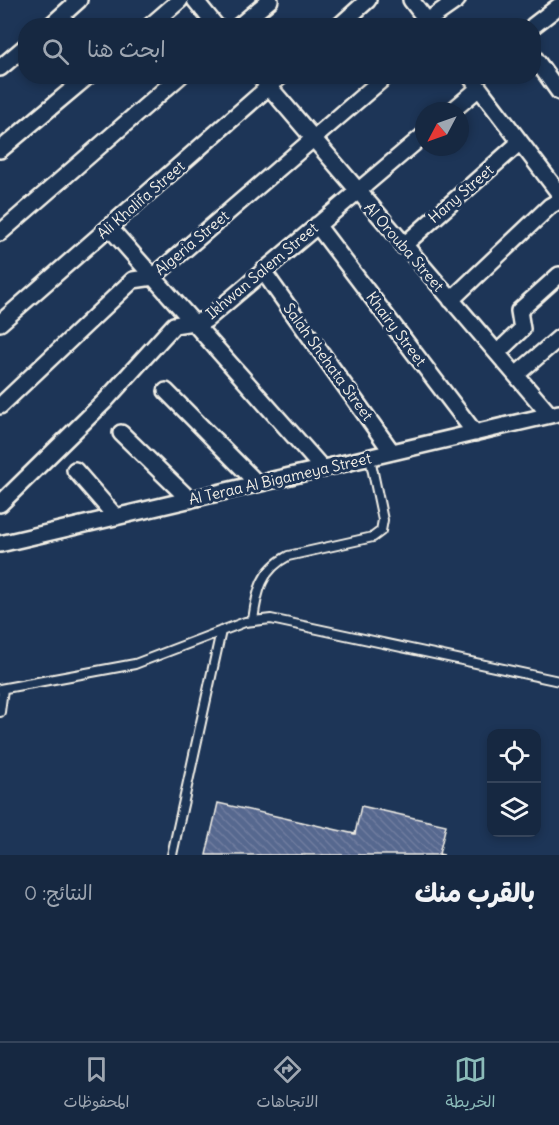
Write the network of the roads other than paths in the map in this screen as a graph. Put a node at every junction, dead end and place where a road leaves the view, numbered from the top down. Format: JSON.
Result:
{"nodes":[{"id":1,"x":80,"y":0,"type":"edge"},
{"id":2,"x":180,"y":0,"type":"edge"},
{"id":3,"x":195,"y":0,"type":"edge"},
{"id":4,"x":270,"y":0,"type":"edge"},
{"id":5,"x":368,"y":0,"type":"edge"},
{"id":6,"x":411,"y":0,"type":"edge"},
{"id":7,"x":457,"y":0,"type":"edge"},
{"id":8,"x":559,"y":6,"type":"edge"},
{"id":9,"x":59,"y":18,"type":"edge"},
{"id":10,"x":159,"y":18,"type":"edge"},
{"id":11,"x":210,"y":18,"type":"edge"},
{"id":12,"x":249,"y":18,"type":"edge"},
{"id":13,"x":348,"y":18,"type":"edge"},
{"id":14,"x":425,"y":18,"type":"edge"},
{"id":15,"x":435,"y":18,"type":"edge"},
{"id":16,"x":541,"y":20,"type":"edge"},
{"id":17,"x":18,"y":53,"type":"edge"},
{"id":18,"x":541,"y":67,"type":"edge"},
{"id":19,"x":0,"y":68,"type":"edge"},
{"id":20,"x":78,"y":84,"type":"edge"},
{"id":21,"x":171,"y":84,"type":"edge"},
{"id":22,"x":262,"y":84,"type":"edge"},
{"id":23,"x":266,"y":84,"type":"edge"},
{"id":24,"x":377,"y":84,"type":"edge"},
{"id":25,"x":473,"y":84,"type":"edge"},
{"id":26,"x":476,"y":84,"type":"edge"},
{"id":27,"x":559,"y":92,"type":"edge"},
{"id":28,"x":459,"y":102,"type":"edge"},
{"id":29,"x":313,"y":140,"type":"junction"},
{"id":30,"x":520,"y":142,"type":"junction"},
{"id":31,"x":415,"y":143,"type":"edge"},
{"id":32,"x":0,"y":150,"type":"edge"},
{"id":33,"x":357,"y":192,"type":"junction"},
{"id":34,"x":559,"y":193,"type":"edge"},
{"id":35,"x":559,"y":201,"type":"edge"},
{"id":36,"x":317,"y":225,"type":"junction"},
{"id":37,"x":109,"y":227,"type":"junction"},
{"id":38,"x":0,"y":233,"type":"edge"},
{"id":39,"x":403,"y":246,"type":"junction"},
{"id":40,"x":263,"y":272,"type":"junction"},
{"id":41,"x":153,"y":277,"type":"junction"},
{"id":42,"x":558,"y":278,"type":"edge"},
{"id":43,"x":451,"y":300,"type":"junction"},
{"id":44,"x":0,"y":323,"type":"edge"},
{"id":45,"x":194,"y":323,"type":"junction"},
{"id":46,"x":559,"y":338,"type":"edge"},
{"id":47,"x":497,"y":353,"type":"junction"},
{"id":48,"x":516,"y":375,"type":"junction"},
{"id":49,"x":166,"y":391,"type":"dead end"},
{"id":50,"x":0,"y":406,"type":"edge"},
{"id":51,"x":555,"y":414,"type":"edge"},
{"id":52,"x":475,"y":433,"type":"junction"},
{"id":53,"x":121,"y":434,"type":"dead end"},
{"id":54,"x":393,"y":452,"type":"junction"},
{"id":55,"x":370,"y":458,"type":"junction"},
{"id":56,"x":323,"y":469,"type":"junction"},
{"id":57,"x":75,"y":470,"type":"dead end"},
{"id":58,"x":258,"y":484,"type":"junction"},
{"id":59,"x":190,"y":500,"type":"junction"},
{"id":60,"x":0,"y":504,"type":"edge"},
{"id":61,"x":116,"y":517,"type":"junction"},
{"id":62,"x":0,"y":544,"type":"edge"},
{"id":63,"x":253,"y":620,"type":"junction"},
{"id":64,"x":221,"y":631,"type":"junction"},
{"id":65,"x":559,"y":681,"type":"edge"},
{"id":66,"x":2,"y":689,"type":"edge"},
{"id":67,"x":0,"y":712,"type":"edge"},
{"id":68,"x":172,"y":855,"type":"edge"}],
"edges":[{"from":1,"to":9,"type":"street"},
{"from":2,"to":10,"type":"street"},
{"from":3,"to":11,"type":"street"},
{"from":4,"to":12,"type":"street"},
{"from":5,"to":13,"type":"street"},
{"from":6,"to":14,"type":"street"},
{"from":7,"to":15,"type":"street"},
{"from":8,"to":16,"type":"street"},
{"from":17,"to":19,"type":"street"},
{"from":18,"to":27,"type":"street"},
{"from":20,"to":32,"type":"street"},
{"from":21,"to":38,"type":"street"},
{"from":22,"to":37,"type":"street","name":"Ali Khalifa Street"},
{"from":23,"to":29,"type":"street","name":"Al Orouba Street"},
{"from":24,"to":29,"type":"street","name":"Algeria Street"},
{"from":25,"to":28,"type":"street"},
{"from":26,"to":30,"type":"street"},
{"from":29,"to":33,"type":"street","name":"Al Orouba Street"},
{"from":29,"to":41,"type":"street","name":"Algeria Street"},
{"from":30,"to":34,"type":"street"},
{"from":30,"to":39,"type":"street","name":"Hany Street"},
{"from":31,"to":33,"type":"street","name":"Ikhwan Salem Street"},
{"from":33,"to":36,"type":"street","name":"Ikhwan Salem Street"},
{"from":33,"to":39,"type":"street","name":"Al Orouba Street"},
{"from":35,"to":43,"type":"street"},
{"from":36,"to":40,"type":"street","name":"Ikhwan Salem Street"},
{"from":36,"to":52,"type":"street","name":"Khairy Street"},
{"from":37,"to":41,"type":"street"},
{"from":37,"to":44,"type":"street","name":"Ali Khalifa Street"},
{"from":39,"to":43,"type":"street","name":"Al Orouba Street"},
{"from":40,"to":45,"type":"street","name":"Ikhwan Salem Street"},
{"from":40,"to":54,"type":"street","name":"Salah Shehata Street"},
{"from":41,"to":45,"type":"street"},
{"from":41,"to":50,"type":"street","name":"Algeria Street"},
{"from":42,"to":47,"type":"street"},
{"from":43,"to":47,"type":"street","name":"Al Orouba Street"},
{"from":45,"to":56,"type":"street"},
{"from":45,"to":60,"type":"street","name":"Ikhwan Salem Street"},
{"from":46,"to":48,"type":"street"},
{"from":47,"to":48,"type":"street","name":"Al Orouba Street"},
{"from":48,"to":51,"type":"street","name":"Al Orouba Street"},
{"from":49,"to":58,"type":"street"},
{"from":51,"to":52,"type":"street","name":"Al Teraa Al Bigameya Street"},
{"from":52,"to":54,"type":"street","name":"Al Teraa Al Bigameya Street"},
{"from":53,"to":59,"type":"street"},
{"from":54,"to":55,"type":"street","name":"Al Teraa Al Bigameya Street"},
{"from":55,"to":56,"type":"street","name":"Al Teraa Al Bigameya Street"},
{"from":55,"to":63,"type":"lane"},
{"from":56,"to":58,"type":"street","name":"Al Teraa Al Bigameya Street"},
{"from":57,"to":61,"type":"street"},
{"from":58,"to":59,"type":"street","name":"Al Teraa Al Bigameya Street"},
{"from":59,"to":61,"type":"street","name":"Al Teraa Al Bigameya Street"},
{"from":61,"to":62,"type":"street","name":"Al Teraa Al Bigameya Street"},
{"from":63,"to":64,"type":"lane"},
{"from":63,"to":65,"type":"lane"},
{"from":64,"to":66,"type":"lane"},
{"from":64,"to":68,"type":"lane"},
{"from":66,"to":67,"type":"lane"}]}
